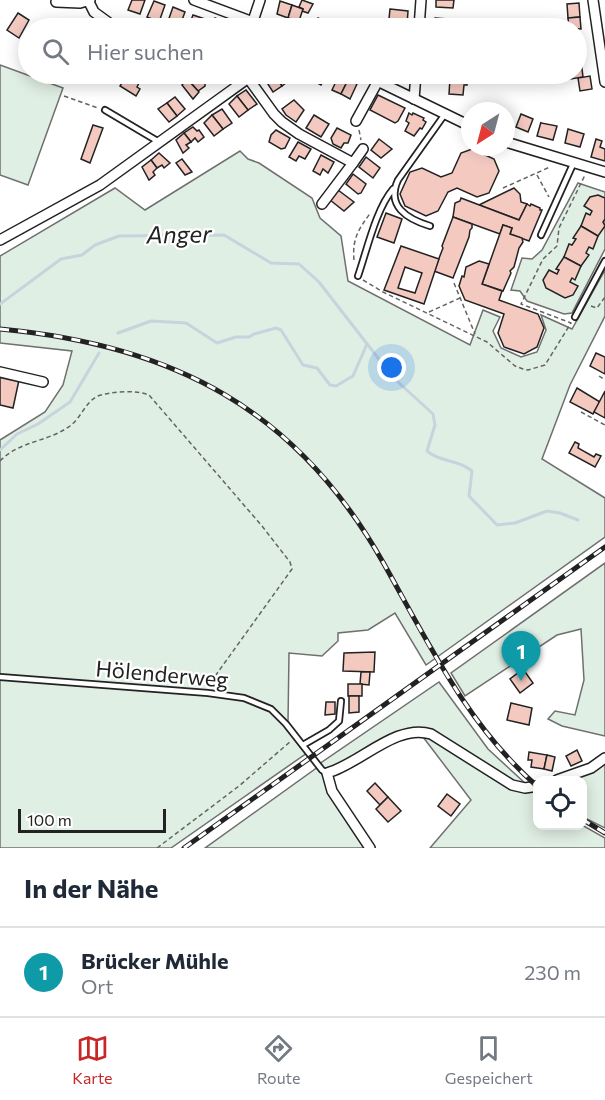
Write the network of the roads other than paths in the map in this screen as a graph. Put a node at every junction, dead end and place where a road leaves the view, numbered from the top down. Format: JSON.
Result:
{"nodes":[{"id":1,"x":194,"y":0,"type":"edge"},
{"id":2,"x":260,"y":0,"type":"edge"},
{"id":3,"x":421,"y":0,"type":"edge"},
{"id":4,"x":593,"y":0,"type":"edge"},
{"id":5,"x":89,"y":1,"type":"edge"},
{"id":6,"x":56,"y":2,"type":"dead end"},
{"id":7,"x":102,"y":18,"type":"edge"},
{"id":8,"x":245,"y":18,"type":"edge"},
{"id":9,"x":254,"y":18,"type":"edge"},
{"id":10,"x":420,"y":18,"type":"edge"},
{"id":11,"x":602,"y":48,"type":"edge"},
{"id":12,"x":605,"y":82,"type":"edge"},
{"id":13,"x":240,"y":84,"type":"edge"},
{"id":14,"x":256,"y":84,"type":"edge"},
{"id":15,"x":376,"y":84,"type":"edge"},
{"id":16,"x":384,"y":84,"type":"edge"},
{"id":17,"x":415,"y":84,"type":"edge"},
{"id":18,"x":414,"y":99,"type":"junction"},
{"id":19,"x":105,"y":110,"type":"road end"},
{"id":20,"x":445,"y":114,"type":"junction"},
{"id":21,"x":356,"y":121,"type":"road end"},
{"id":22,"x":461,"y":122,"type":"edge"},
{"id":23,"x":159,"y":142,"type":"junction"},
{"id":24,"x":515,"y":145,"type":"edge"},
{"id":25,"x":363,"y":149,"type":"road end"},
{"id":26,"x":574,"y":162,"type":"junction"},
{"id":27,"x":353,"y":163,"type":"junction"},
{"id":28,"x":605,"y":172,"type":"edge"},
{"id":29,"x":393,"y":189,"type":"junction"},
{"id":30,"x":322,"y":204,"type":"dead end"},
{"id":31,"x":430,"y":226,"type":"dead end"},
{"id":32,"x":541,"y":235,"type":"dead end"},
{"id":33,"x":0,"y":240,"type":"edge"},
{"id":34,"x":605,"y":261,"type":"edge"},
{"id":35,"x":358,"y":276,"type":"road end"},
{"id":36,"x":575,"y":317,"type":"dead end"},
{"id":37,"x":0,"y":372,"type":"edge"},
{"id":38,"x":43,"y":382,"type":"dead end"},
{"id":39,"x":0,"y":677,"type":"edge"},
{"id":40,"x":340,"y":701,"type":"dead end"},
{"id":41,"x":303,"y":745,"type":"junction"},
{"id":42,"x":605,"y":758,"type":"edge"},
{"id":43,"x":327,"y":773,"type":"junction"},
{"id":44,"x":568,"y":776,"type":"edge"},
{"id":45,"x":533,"y":787,"type":"edge"},
{"id":46,"x":370,"y":848,"type":"edge"}],
"edges":[{"from":1,"to":8,"type":"street"},
{"from":2,"to":9,"type":"street"},
{"from":3,"to":10,"type":"street"},
{"from":4,"to":11,"type":"street"},
{"from":5,"to":6,"type":"street"},
{"from":5,"to":7,"type":"street"},
{"from":11,"to":12,"type":"street"},
{"from":13,"to":23,"type":"street"},
{"from":14,"to":27,"type":"street"},
{"from":15,"to":21,"type":"street"},
{"from":16,"to":18,"type":"street"},
{"from":17,"to":18,"type":"street"},
{"from":18,"to":20,"type":"street"},
{"from":19,"to":23,"type":"lane"},
{"from":20,"to":22,"type":"street"},
{"from":20,"to":29,"type":"lane"},
{"from":23,"to":33,"type":"street"},
{"from":24,"to":26,"type":"street"},
{"from":25,"to":27,"type":"street"},
{"from":26,"to":28,"type":"street"},
{"from":26,"to":32,"type":"lane"},
{"from":27,"to":30,"type":"street"},
{"from":29,"to":31,"type":"lane"},
{"from":29,"to":35,"type":"lane"},
{"from":34,"to":36,"type":"lane"},
{"from":37,"to":38,"type":"street"},
{"from":39,"to":41,"type":"lane","name":"Hölenderweg"},
{"from":40,"to":41,"type":"lane"},
{"from":41,"to":43,"type":"lane","name":"Hölenderweg"},
{"from":42,"to":44,"type":"street"},
{"from":43,"to":45,"type":"street"},
{"from":43,"to":46,"type":"street"}]}
